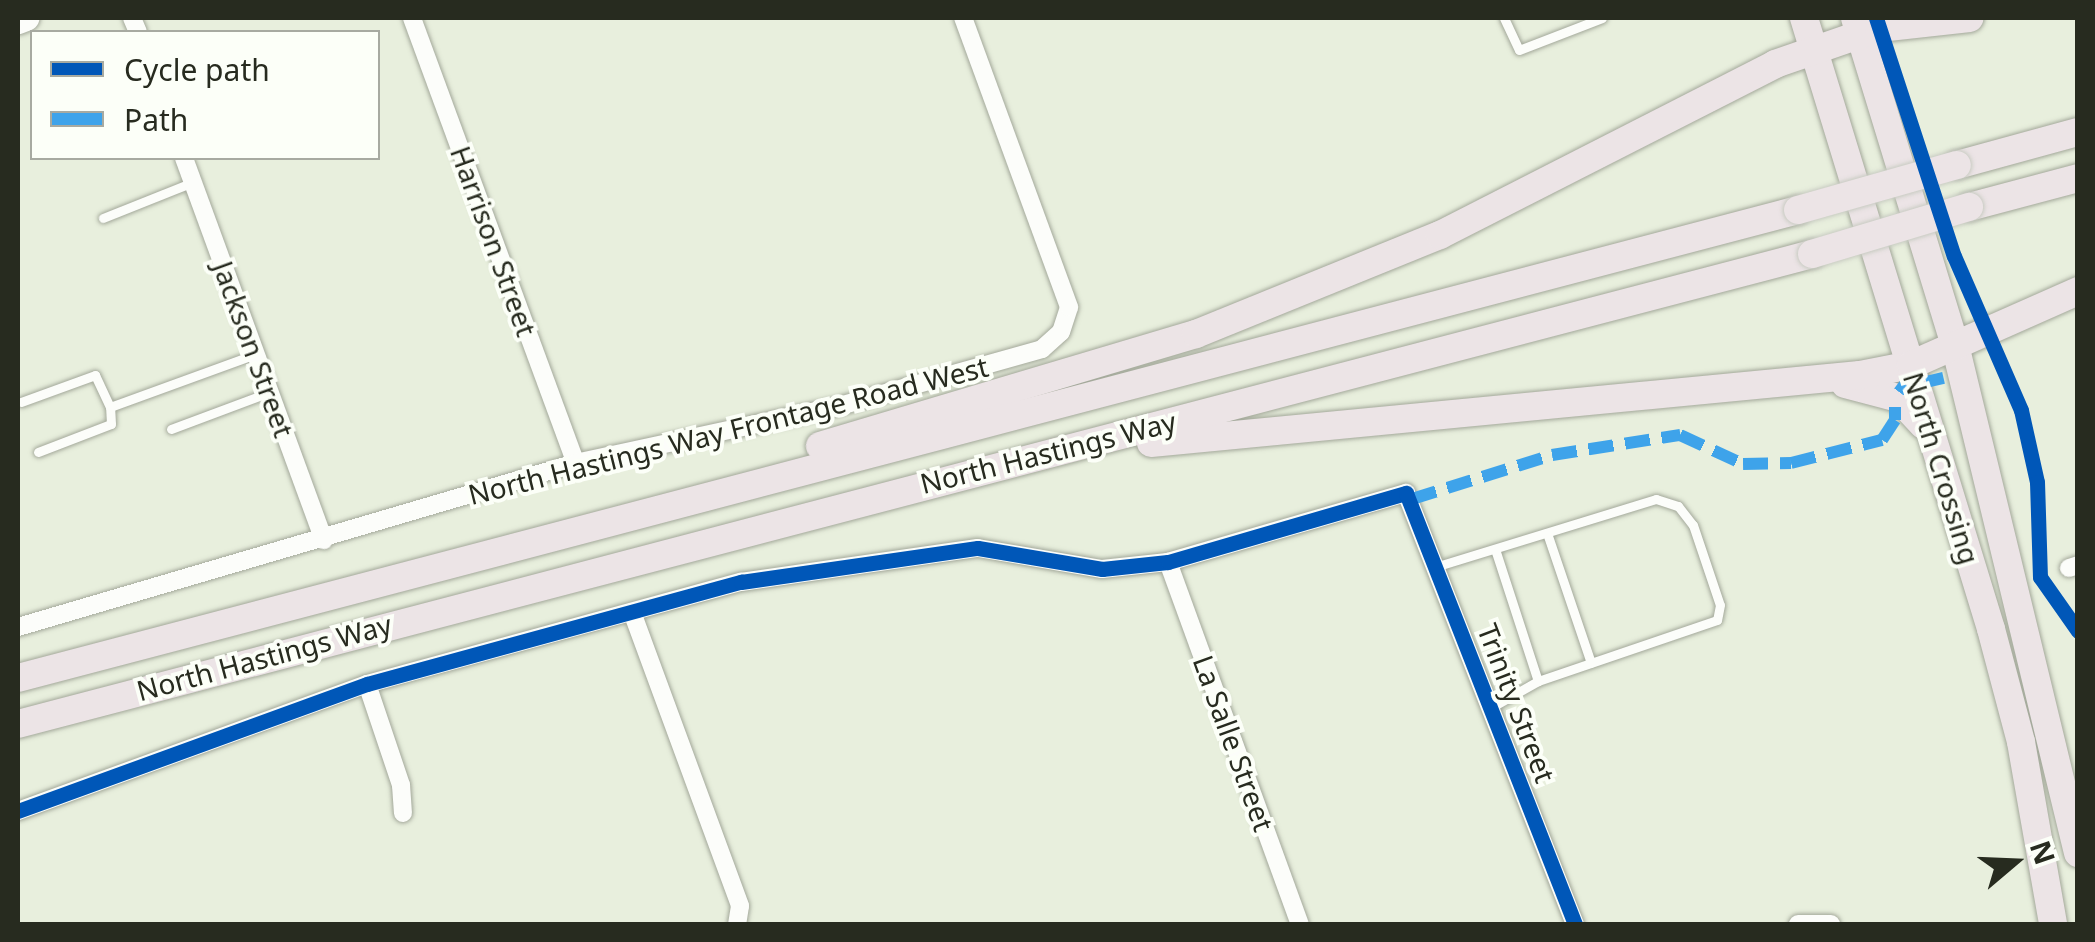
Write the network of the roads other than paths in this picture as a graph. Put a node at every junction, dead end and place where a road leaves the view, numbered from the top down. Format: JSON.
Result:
{"nodes":[{"id":1,"x":26,"y":18,"type":"edge"},
{"id":2,"x":412,"y":18,"type":"edge"},
{"id":3,"x":963,"y":18,"type":"edge"},
{"id":4,"x":1504,"y":18,"type":"edge"},
{"id":5,"x":1602,"y":18,"type":"edge"},
{"id":6,"x":1804,"y":18,"type":"edge"},
{"id":7,"x":1969,"y":18,"type":"edge"},
{"id":8,"x":18,"y":20,"type":"edge"},
{"id":9,"x":1859,"y":27,"type":"edge"},
{"id":10,"x":1814,"y":52,"type":"junction"},
{"id":11,"x":2078,"y":132,"type":"edge"},
{"id":12,"x":185,"y":160,"type":"edge"},
{"id":13,"x":2078,"y":178,"type":"edge"},
{"id":14,"x":193,"y":182,"type":"junction"},
{"id":15,"x":103,"y":218,"type":"dead end"},
{"id":16,"x":2078,"y":291,"type":"edge"},
{"id":17,"x":1954,"y":345,"type":"junction"},
{"id":18,"x":256,"y":354,"type":"junction"},
{"id":19,"x":1910,"y":364,"type":"junction"},
{"id":20,"x":1794,"y":382,"type":"junction"},
{"id":21,"x":270,"y":392,"type":"junction"},
{"id":22,"x":21,"y":402,"type":"dead end"},
{"id":23,"x":110,"y":407,"type":"junction"},
{"id":24,"x":171,"y":430,"type":"dead end"},
{"id":25,"x":1933,"y":440,"type":"junction"},
{"id":26,"x":38,"y":452,"type":"dead end"},
{"id":27,"x":576,"y":463,"type":"junction"},
{"id":28,"x":764,"y":524,"type":"junction"},
{"id":29,"x":1547,"y":533,"type":"junction"},
{"id":30,"x":324,"y":540,"type":"junction"},
{"id":31,"x":1495,"y":548,"type":"junction"},
{"id":32,"x":1168,"y":562,"type":"junction"},
{"id":33,"x":1438,"y":566,"type":"junction"},
{"id":34,"x":374,"y":581,"type":"junction"},
{"id":35,"x":632,"y":612,"type":"junction"},
{"id":36,"x":18,"y":627,"type":"edge"},
{"id":37,"x":1592,"y":663,"type":"junction"},
{"id":38,"x":18,"y":678,"type":"edge"},
{"id":39,"x":1538,"y":681,"type":"junction"},
{"id":40,"x":367,"y":684,"type":"junction"},
{"id":41,"x":1492,"y":708,"type":"junction"},
{"id":42,"x":18,"y":724,"type":"edge"},
{"id":43,"x":18,"y":810,"type":"edge"},
{"id":44,"x":403,"y":813,"type":"dead end"},
{"id":45,"x":2078,"y":853,"type":"edge"},
{"id":46,"x":738,"y":924,"type":"edge"},
{"id":47,"x":1300,"y":924,"type":"edge"},
{"id":48,"x":1575,"y":924,"type":"edge"},
{"id":49,"x":1798,"y":924,"type":"edge"},
{"id":50,"x":1830,"y":924,"type":"edge"},
{"id":51,"x":2053,"y":924,"type":"edge"}],
"edges":[{"from":1,"to":8,"type":"street"},
{"from":2,"to":27,"type":"street","name":"Harrison Street"},
{"from":3,"to":27,"type":"street","name":"North Hastings Way Frontage Road West"},
{"from":4,"to":5,"type":"lane"},
{"from":6,"to":10,"type":"main road","name":"North Crossing"},
{"from":7,"to":9,"type":"main road"},
{"from":9,"to":10,"type":"main road"},
{"from":9,"to":17,"type":"main road","name":"North Crossing"},
{"from":10,"to":19,"type":"main road","name":"North Crossing"},
{"from":10,"to":34,"type":"main road"},
{"from":11,"to":34,"type":"main road","name":"North Hastings Way","bridge":true},
{"from":12,"to":14,"type":"street","name":"Jackson Street"},
{"from":13,"to":28,"type":"main road","name":"North Hastings Way","bridge":true},
{"from":14,"to":15,"type":"lane"},
{"from":14,"to":18,"type":"street","name":"Jackson Street"},
{"from":16,"to":17,"type":"main road"},
{"from":17,"to":19,"type":"main road"},
{"from":17,"to":45,"type":"main road","name":"North Crossing"},
{"from":18,"to":21,"type":"street","name":"Jackson Street"},
{"from":18,"to":23,"type":"lane"},
{"from":19,"to":20,"type":"main road"},
{"from":19,"to":25,"type":"main road","name":"North Crossing"},
{"from":20,"to":25,"type":"main road"},
{"from":20,"to":28,"type":"main road"},
{"from":21,"to":24,"type":"lane"},
{"from":21,"to":30,"type":"street","name":"Jackson Street"},
{"from":22,"to":23,"type":"lane"},
{"from":23,"to":26,"type":"lane"},
{"from":25,"to":51,"type":"main road","name":"North Crossing"},
{"from":27,"to":30,"type":"street","name":"North Hastings Way Frontage Road West"},
{"from":28,"to":42,"type":"main road","name":"North Hastings Way"},
{"from":29,"to":31,"type":"lane"},
{"from":29,"to":37,"type":"lane"},
{"from":29,"to":37,"type":"lane"},
{"from":30,"to":36,"type":"street","name":"North Hastings Way Frontage Road West"},
{"from":31,"to":33,"type":"lane"},
{"from":31,"to":39,"type":"lane"},
{"from":32,"to":33,"type":"street","name":"Trinity Street"},
{"from":32,"to":35,"type":"street"},
{"from":32,"to":47,"type":"street","name":"La Salle Street"},
{"from":33,"to":41,"type":"street","name":"Trinity Street"},
{"from":34,"to":38,"type":"main road","name":"North Hastings Way"},
{"from":35,"to":40,"type":"street"},
{"from":35,"to":46,"type":"street"},
{"from":37,"to":39,"type":"lane"},
{"from":39,"to":41,"type":"lane"},
{"from":40,"to":43,"type":"street"},
{"from":40,"to":44,"type":"street"},
{"from":41,"to":48,"type":"street","name":"Trinity Street"},
{"from":49,"to":50,"type":"street"}]}
